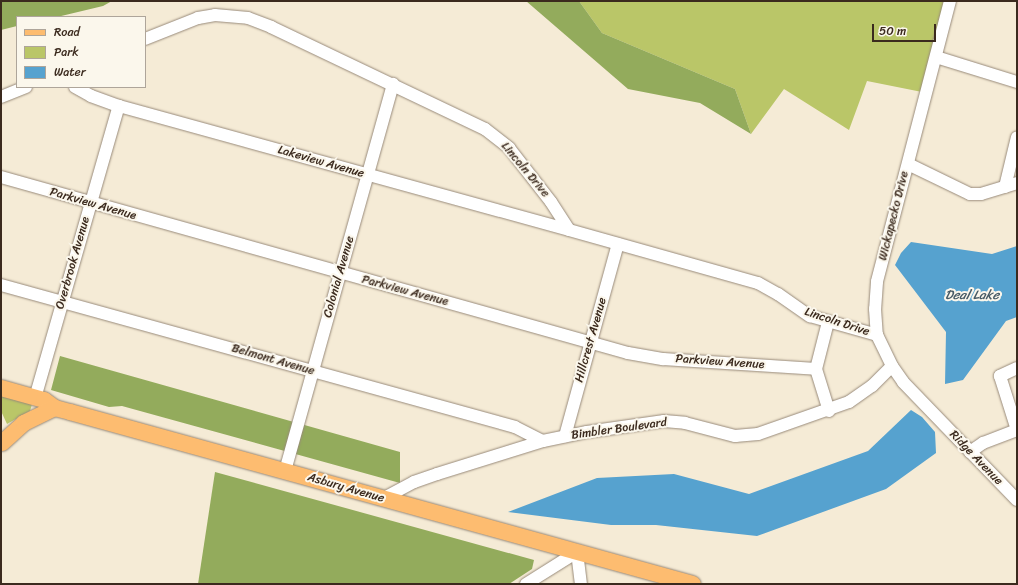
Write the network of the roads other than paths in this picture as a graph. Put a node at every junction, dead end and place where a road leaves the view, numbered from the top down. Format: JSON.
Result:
{"nodes":[{"id":1,"x":950,"y":1,"type":"edge"},
{"id":2,"x":146,"y":39,"type":"edge"},
{"id":3,"x":936,"y":56,"type":"junction"},
{"id":4,"x":1017,"y":82,"type":"edge"},
{"id":5,"x":393,"y":84,"type":"junction"},
{"id":6,"x":24,"y":88,"type":"edge"},
{"id":7,"x":77,"y":88,"type":"edge"},
{"id":8,"x":1,"y":97,"type":"edge"},
{"id":9,"x":119,"y":106,"type":"junction"},
{"id":10,"x":1017,"y":137,"type":"edge"},
{"id":11,"x":908,"y":164,"type":"junction"},
{"id":12,"x":367,"y":175,"type":"junction"},
{"id":13,"x":1,"y":176,"type":"edge"},
{"id":14,"x":1017,"y":183,"type":"edge"},
{"id":15,"x":1005,"y":187,"type":"junction"},
{"id":16,"x":90,"y":204,"type":"junction"},
{"id":17,"x":569,"y":230,"type":"junction"},
{"id":18,"x":618,"y":244,"type":"junction"},
{"id":19,"x":340,"y":273,"type":"junction"},
{"id":20,"x":1,"y":285,"type":"edge"},
{"id":21,"x":63,"y":302,"type":"junction"},
{"id":22,"x":828,"y":322,"type":"junction"},
{"id":23,"x":877,"y":334,"type":"junction"},
{"id":24,"x":590,"y":342,"type":"junction"},
{"id":25,"x":892,"y":366,"type":"junction"},
{"id":26,"x":1017,"y":368,"type":"edge"},
{"id":27,"x":816,"y":369,"type":"junction"},
{"id":28,"x":313,"y":371,"type":"junction"},
{"id":29,"x":1,"y":388,"type":"edge"},
{"id":30,"x":35,"y":398,"type":"junction"},
{"id":31,"x":55,"y":408,"type":"junction"},
{"id":32,"x":829,"y":410,"type":"junction"},
{"id":33,"x":935,"y":416,"type":"joint"},
{"id":34,"x":1017,"y":430,"type":"edge"},
{"id":35,"x":565,"y":436,"type":"junction"},
{"id":36,"x":543,"y":441,"type":"junction"},
{"id":37,"x":1,"y":442,"type":"edge"},
{"id":38,"x":970,"y":452,"type":"junction"},
{"id":39,"x":285,"y":471,"type":"junction"},
{"id":40,"x":384,"y":498,"type":"junction"},
{"id":41,"x":1017,"y":500,"type":"edge"},
{"id":42,"x":577,"y":552,"type":"junction"},
{"id":43,"x":684,"y":583,"type":"edge"},
{"id":44,"x":526,"y":584,"type":"edge"},
{"id":45,"x":581,"y":584,"type":"edge"}],
"edges":[{"from":1,"to":3,"type":"street","name":"Wickapecko Drive"},
{"from":2,"to":5,"type":"street","name":"Lincoln Drive"},
{"from":3,"to":4,"type":"street"},
{"from":3,"to":11,"type":"street","name":"Wickapecko Drive"},
{"from":5,"to":12,"type":"street","name":"Colonial Avenue"},
{"from":5,"to":17,"type":"street","name":"Lincoln Drive"},
{"from":6,"to":8,"type":"street"},
{"from":7,"to":9,"type":"street","name":"Lakeview Avenue"},
{"from":9,"to":12,"type":"street","name":"Lakeview Avenue"},
{"from":9,"to":16,"type":"street","name":"Overbrook Avenue"},
{"from":10,"to":15,"type":"street"},
{"from":11,"to":15,"type":"street"},
{"from":11,"to":23,"type":"street","name":"Wickapecko Drive"},
{"from":12,"to":17,"type":"street","name":"Lakeview Avenue"},
{"from":12,"to":19,"type":"street","name":"Colonial Avenue"},
{"from":13,"to":16,"type":"street","name":"Parkview Avenue"},
{"from":14,"to":15,"type":"street"},
{"from":16,"to":19,"type":"street","name":"Parkview Avenue"},
{"from":16,"to":21,"type":"street","name":"Overbrook Avenue"},
{"from":17,"to":18,"type":"street","name":"Lincoln Drive"},
{"from":18,"to":22,"type":"street","name":"Lincoln Drive"},
{"from":18,"to":24,"type":"street","name":"Hillcrest Avenue"},
{"from":19,"to":24,"type":"street","name":"Parkview Avenue"},
{"from":19,"to":28,"type":"street","name":"Colonial Avenue"},
{"from":20,"to":21,"type":"street","name":"Belmont Avenue"},
{"from":21,"to":28,"type":"street","name":"Belmont Avenue"},
{"from":21,"to":30,"type":"street","name":"Overbrook Avenue"},
{"from":22,"to":23,"type":"street","name":"Lincoln Drive"},
{"from":22,"to":27,"type":"street"},
{"from":23,"to":25,"type":"street","name":"Wickapecko Drive"},
{"from":24,"to":27,"type":"street","name":"Parkview Avenue"},
{"from":24,"to":35,"type":"street","name":"Hillcrest Avenue"},
{"from":25,"to":32,"type":"street","name":"Bimbler Boulevard"},
{"from":25,"to":33,"type":"street","name":"Wickapecko Drive"},
{"from":26,"to":34,"type":"street"},
{"from":27,"to":32,"type":"street"},
{"from":28,"to":36,"type":"street","name":"Belmont Avenue"},
{"from":28,"to":39,"type":"street","name":"Colonial Avenue"},
{"from":29,"to":30,"type":"main road","name":"Asbury Avenue"},
{"from":30,"to":31,"type":"main road","name":"Asbury Avenue"},
{"from":31,"to":37,"type":"main road"},
{"from":31,"to":39,"type":"main road","name":"Asbury Avenue"},
{"from":32,"to":35,"type":"street","name":"Bimbler Boulevard"},
{"from":33,"to":38,"type":"street","name":"Ridge Avenue"},
{"from":34,"to":38,"type":"street"},
{"from":35,"to":36,"type":"street","name":"Bimbler Boulevard"},
{"from":36,"to":40,"type":"street","name":"Bimbler Boulevard"},
{"from":38,"to":41,"type":"street","name":"Ridge Avenue"},
{"from":39,"to":40,"type":"main road","name":"Asbury Avenue"},
{"from":40,"to":42,"type":"main road","name":"Asbury Avenue"},
{"from":42,"to":43,"type":"main road","name":"Asbury Avenue"},
{"from":42,"to":44,"type":"street"},
{"from":42,"to":45,"type":"street"}]}
